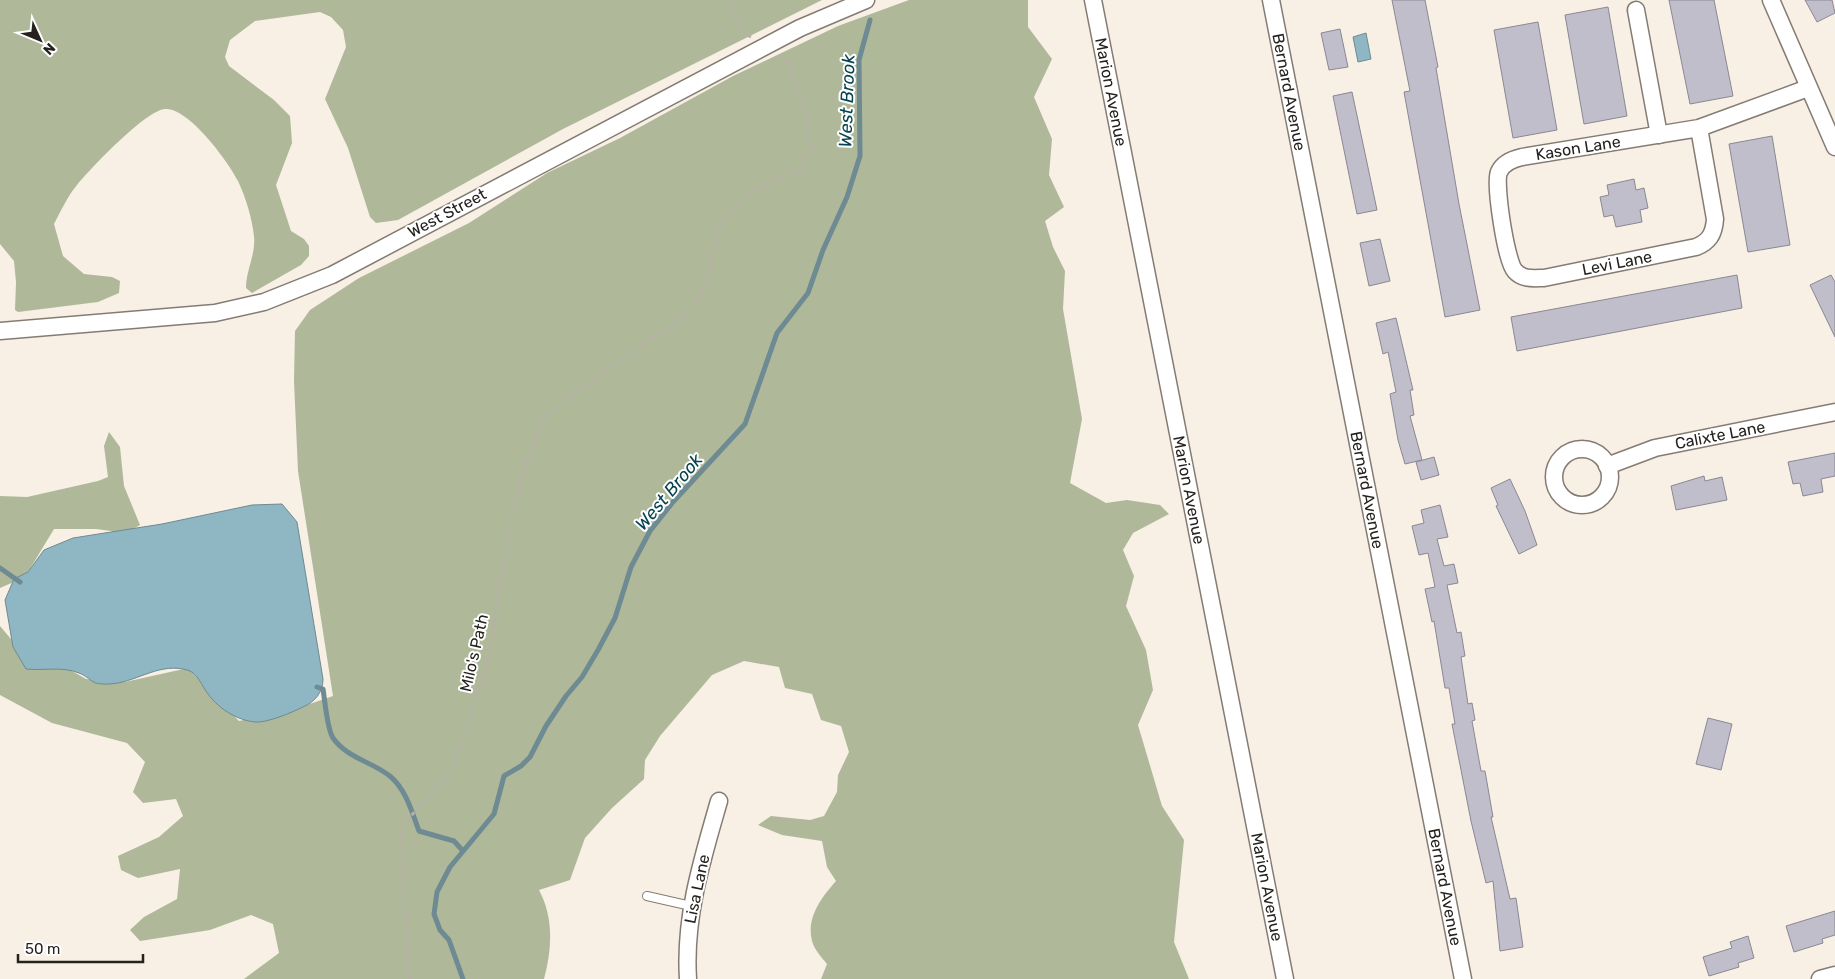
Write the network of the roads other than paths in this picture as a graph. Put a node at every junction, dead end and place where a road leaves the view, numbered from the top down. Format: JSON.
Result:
{"nodes":[{"id":1,"x":866,"y":0,"type":"edge"},
{"id":2,"x":1093,"y":0,"type":"edge"},
{"id":3,"x":1270,"y":0,"type":"edge"},
{"id":4,"x":1771,"y":0,"type":"edge"},
{"id":5,"x":1636,"y":10,"type":"dead end"},
{"id":6,"x":1808,"y":88,"type":"junction"},
{"id":7,"x":1699,"y":128,"type":"junction"},
{"id":8,"x":1659,"y":135,"type":"junction"},
{"id":9,"x":1835,"y":147,"type":"edge"},
{"id":10,"x":1500,"y":170,"type":"joint"},
{"id":11,"x":0,"y":331,"type":"edge"},
{"id":12,"x":1835,"y":412,"type":"edge"},
{"id":13,"x":1607,"y":466,"type":"dead end"},
{"id":14,"x":719,"y":801,"type":"dead end"},
{"id":15,"x":646,"y":896,"type":"dead end"},
{"id":16,"x":691,"y":906,"type":"junction"},
{"id":17,"x":1835,"y":975,"type":"edge"},
{"id":18,"x":688,"y":979,"type":"edge"},
{"id":19,"x":1285,"y":979,"type":"edge"},
{"id":20,"x":1463,"y":979,"type":"edge"},
{"id":21,"x":1820,"y":979,"type":"edge"}],
"edges":[{"from":1,"to":11,"type":"street","name":"West Street"},
{"from":2,"to":19,"type":"street","name":"Marion Avenue"},
{"from":3,"to":20,"type":"street","name":"Bernard Avenue"},
{"from":4,"to":6,"type":"street"},
{"from":5,"to":8,"type":"street"},
{"from":6,"to":7,"type":"street","name":"Kason Lane"},
{"from":6,"to":9,"type":"street"},
{"from":7,"to":8,"type":"street","name":"Kason Lane"},
{"from":7,"to":10,"type":"street","name":"Levi Lane"},
{"from":8,"to":10,"type":"street","name":"Kason Lane"},
{"from":12,"to":13,"type":"street","name":"Calixte Lane"},
{"from":14,"to":16,"type":"street","name":"Lisa Lane"},
{"from":15,"to":16,"type":"lane"},
{"from":16,"to":18,"type":"street","name":"Lisa Lane"},
{"from":17,"to":21,"type":"street"}]}
